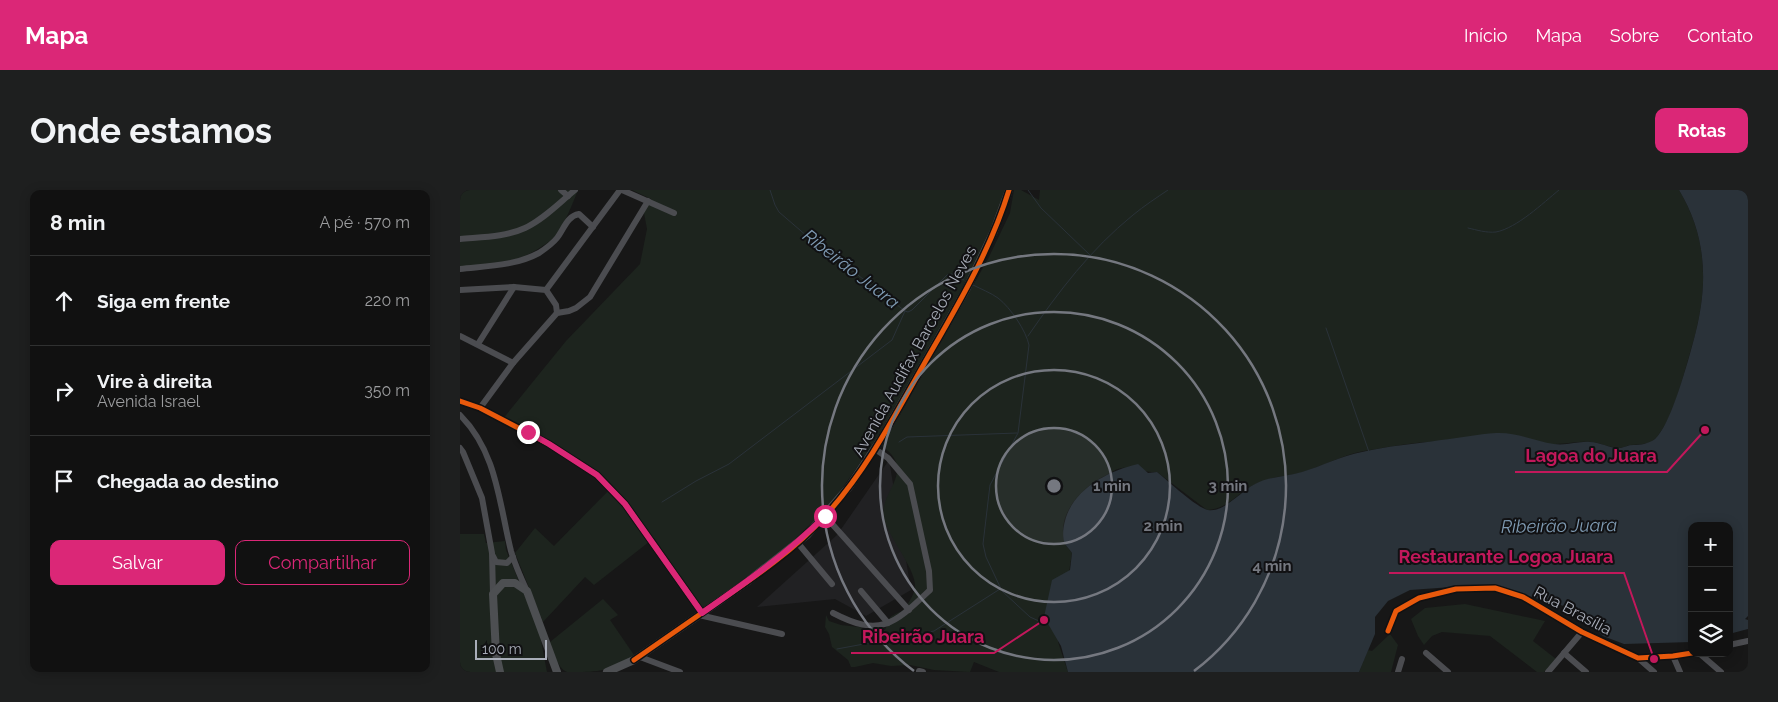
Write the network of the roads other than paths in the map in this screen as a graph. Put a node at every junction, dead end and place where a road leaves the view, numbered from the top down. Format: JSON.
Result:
{"nodes":[{"id":1,"x":561,"y":190,"type":"edge"},
{"id":2,"x":575,"y":190,"type":"edge"},
{"id":3,"x":621,"y":190,"type":"edge"},
{"id":4,"x":1009,"y":190,"type":"edge"},
{"id":5,"x":568,"y":196,"type":"junction"},
{"id":6,"x":648,"y":201,"type":"junction"},
{"id":7,"x":674,"y":213,"type":"dead end"},
{"id":8,"x":593,"y":227,"type":"junction"},
{"id":9,"x":460,"y":239,"type":"edge"},
{"id":10,"x":460,"y":269,"type":"edge"},
{"id":11,"x":514,"y":287,"type":"junction"},
{"id":12,"x":460,"y":290,"type":"edge"},
{"id":13,"x":546,"y":290,"type":"junction"},
{"id":14,"x":557,"y":313,"type":"junction"},
{"id":15,"x":460,"y":336,"type":"edge"},
{"id":16,"x":478,"y":344,"type":"junction"},
{"id":17,"x":513,"y":363,"type":"junction"},
{"id":18,"x":460,"y":401,"type":"edge"},
{"id":19,"x":480,"y":408,"type":"junction"},
{"id":20,"x":460,"y":415,"type":"edge"},
{"id":21,"x":460,"y":448,"type":"edge"},
{"id":22,"x":875,"y":449,"type":"junction"},
{"id":23,"x":825,"y":516,"type":"junction"},
{"id":24,"x":798,"y":542,"type":"junction"},
{"id":25,"x":492,"y":553,"type":"junction"},
{"id":26,"x":513,"y":557,"type":"junction"},
{"id":27,"x":832,"y":584,"type":"dead end"},
{"id":28,"x":527,"y":591,"type":"junction"},
{"id":29,"x":861,"y":591,"type":"dead end"},
{"id":30,"x":493,"y":594,"type":"junction"},
{"id":31,"x":909,"y":610,"type":"junction"},
{"id":32,"x":833,"y":613,"type":"dead end"},
{"id":33,"x":701,"y":614,"type":"junction"},
{"id":34,"x":888,"y":624,"type":"junction"},
{"id":35,"x":1388,"y":631,"type":"dead end"},
{"id":36,"x":1582,"y":632,"type":"junction"},
{"id":37,"x":782,"y":634,"type":"dead end"},
{"id":38,"x":1748,"y":641,"type":"edge"},
{"id":39,"x":1733,"y":644,"type":"edge"},
{"id":40,"x":546,"y":646,"type":"junction"},
{"id":41,"x":1426,"y":653,"type":"dead end"},
{"id":42,"x":1564,"y":653,"type":"junction"},
{"id":43,"x":1688,"y":654,"type":"edge"},
{"id":44,"x":1673,"y":656,"type":"junction"},
{"id":45,"x":1704,"y":657,"type":"edge"},
{"id":46,"x":637,"y":658,"type":"junction"},
{"id":47,"x":1638,"y":658,"type":"junction"},
{"id":48,"x":1402,"y":659,"type":"dead end"},
{"id":49,"x":500,"y":672,"type":"edge"},
{"id":50,"x":557,"y":672,"type":"edge"},
{"id":51,"x":562,"y":672,"type":"edge"},
{"id":52,"x":607,"y":672,"type":"edge"},
{"id":53,"x":623,"y":672,"type":"edge"},
{"id":54,"x":680,"y":672,"type":"edge"},
{"id":55,"x":1398,"y":672,"type":"edge"},
{"id":56,"x":1448,"y":672,"type":"edge"},
{"id":57,"x":1548,"y":672,"type":"edge"},
{"id":58,"x":1586,"y":672,"type":"edge"},
{"id":59,"x":1654,"y":672,"type":"edge"},
{"id":60,"x":1680,"y":672,"type":"edge"},
{"id":61,"x":1721,"y":672,"type":"edge"}],
"edges":[{"from":1,"to":5,"type":"street"},
{"from":2,"to":5,"type":"street"},
{"from":3,"to":6,"type":"street"},
{"from":3,"to":8,"type":"street"},
{"from":4,"to":22,"type":"main road","name":"Avenida Audifax Barcelos Neves"},
{"from":5,"to":9,"type":"street"},
{"from":6,"to":7,"type":"street"},
{"from":6,"to":14,"type":"street"},
{"from":8,"to":10,"type":"street"},
{"from":8,"to":13,"type":"street"},
{"from":11,"to":12,"type":"street"},
{"from":11,"to":13,"type":"street"},
{"from":11,"to":16,"type":"street"},
{"from":13,"to":14,"type":"street"},
{"from":14,"to":17,"type":"street"},
{"from":15,"to":16,"type":"street"},
{"from":16,"to":17,"type":"street"},
{"from":17,"to":19,"type":"street"},
{"from":18,"to":19,"type":"street"},
{"from":19,"to":33,"type":"street"},
{"from":20,"to":26,"type":"street"},
{"from":21,"to":25,"type":"street"},
{"from":22,"to":23,"type":"main road","name":"Avenida Audifax Barcelos Neves"},
{"from":22,"to":31,"type":"street"},
{"from":23,"to":24,"type":"main road","name":"Avenida Audifax Barcelos Neves"},
{"from":23,"to":31,"type":"street"},
{"from":24,"to":27,"type":"street"},
{"from":24,"to":33,"type":"main road","name":"Avenida Audifax Barcelos Neves"},
{"from":25,"to":26,"type":"street"},
{"from":25,"to":30,"type":"street"},
{"from":26,"to":28,"type":"street"},
{"from":28,"to":30,"type":"main road"},
{"from":28,"to":40,"type":"main road"},
{"from":29,"to":34,"type":"street"},
{"from":30,"to":49,"type":"main road"},
{"from":31,"to":34,"type":"street"},
{"from":32,"to":34,"type":"street"},
{"from":33,"to":37,"type":"street"},
{"from":33,"to":46,"type":"main road","name":"Avenida Audifax Barcelos Neves"},
{"from":35,"to":36,"type":"street","name":"Rua Brasília"},
{"from":36,"to":42,"type":"street"},
{"from":36,"to":47,"type":"street","name":"Rua Brasília"},
{"from":38,"to":39,"type":"street"},
{"from":40,"to":50,"type":"main road"},
{"from":40,"to":51,"type":"main road"},
{"from":41,"to":56,"type":"street"},
{"from":42,"to":57,"type":"street"},
{"from":42,"to":58,"type":"street"},
{"from":43,"to":44,"type":"street","name":"Rua Brasília"},
{"from":44,"to":47,"type":"street","name":"Rua Brasília"},
{"from":44,"to":60,"type":"street"},
{"from":45,"to":61,"type":"street"},
{"from":46,"to":52,"type":"main road","name":"Avenida Audifax Barcelos Neves"},
{"from":46,"to":53,"type":"main road","name":"Avenida Audifax Barcelos Neves"},
{"from":46,"to":54,"type":"street"},
{"from":47,"to":59,"type":"street"},
{"from":48,"to":55,"type":"street"}]}
